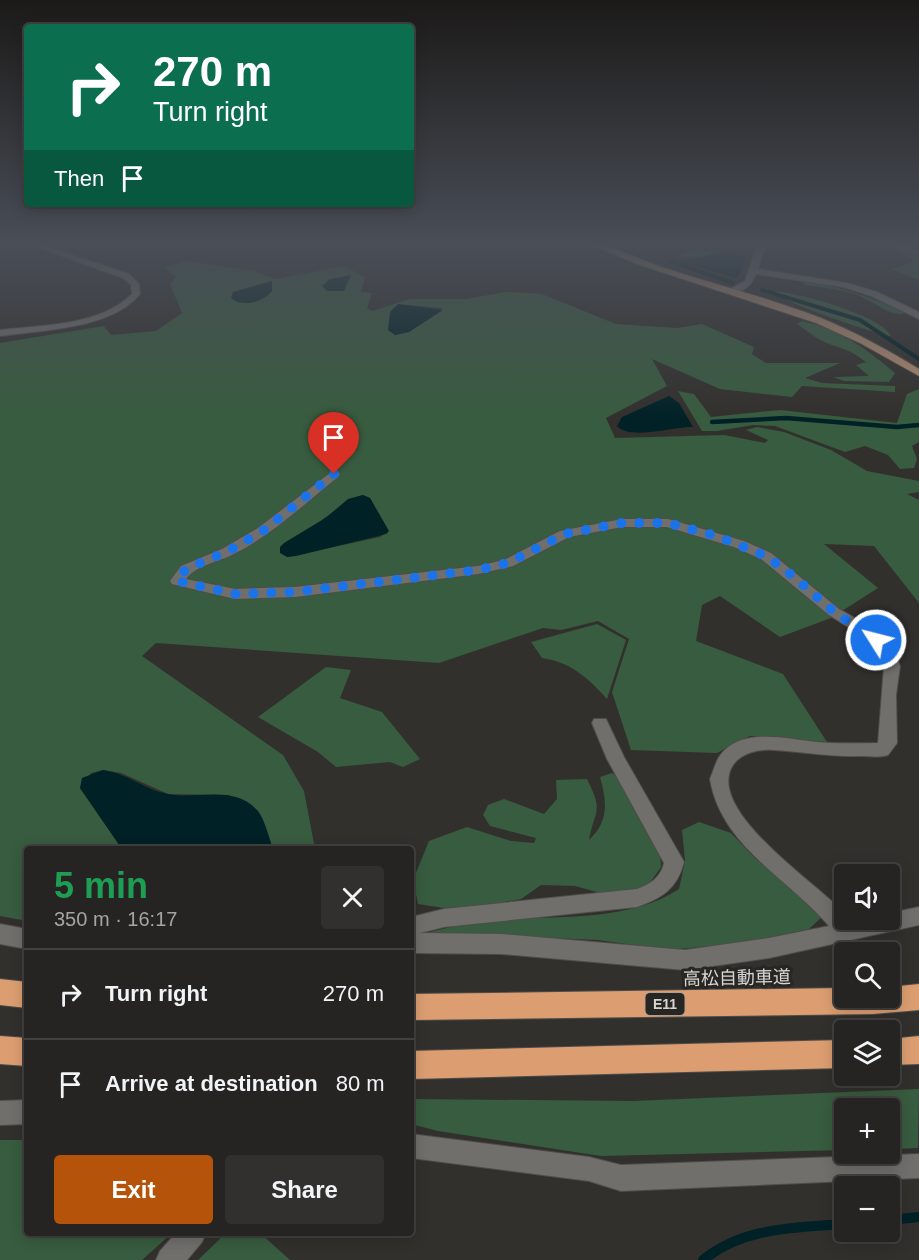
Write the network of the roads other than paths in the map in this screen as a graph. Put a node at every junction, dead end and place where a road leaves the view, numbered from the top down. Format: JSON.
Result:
{"nodes":[{"id":1,"x":128,"y":302,"type":"edge"},
{"id":2,"x":765,"y":302,"type":"edge"},
{"id":3,"x":890,"y":302,"type":"edge"},
{"id":4,"x":919,"y":316,"type":"edge"},
{"id":5,"x":0,"y":333,"type":"edge"},
{"id":6,"x":919,"y":373,"type":"edge"},
{"id":7,"x":334,"y":474,"type":"dead end"},
{"id":8,"x":600,"y":723,"type":"dead end"},
{"id":9,"x":919,"y":916,"type":"edge"},
{"id":10,"x":834,"y":917,"type":"edge"},
{"id":11,"x":900,"y":920,"type":"edge"},
{"id":12,"x":414,"y":925,"type":"edge"},
{"id":13,"x":846,"y":930,"type":"edge"},
{"id":14,"x":0,"y":934,"type":"edge"},
{"id":15,"x":24,"y":938,"type":"edge"},
{"id":16,"x":414,"y":943,"type":"edge"},
{"id":17,"x":0,"y":992,"type":"edge"},
{"id":18,"x":24,"y":994,"type":"edge"},
{"id":19,"x":919,"y":997,"type":"edge"},
{"id":20,"x":414,"y":1007,"type":"edge"},
{"id":21,"x":0,"y":1050,"type":"edge"},
{"id":22,"x":919,"y":1050,"type":"edge"},
{"id":23,"x":900,"y":1051,"type":"edge"},
{"id":24,"x":24,"y":1052,"type":"edge"},
{"id":25,"x":834,"y":1054,"type":"edge"},
{"id":26,"x":414,"y":1065,"type":"edge"},
{"id":27,"x":24,"y":1112,"type":"edge"},
{"id":28,"x":0,"y":1113,"type":"edge"},
{"id":29,"x":414,"y":1146,"type":"edge"},
{"id":30,"x":919,"y":1166,"type":"edge"},
{"id":31,"x":190,"y":1236,"type":"edge"},
{"id":32,"x":169,"y":1260,"type":"edge"}],
"edges":[{"from":1,"to":5,"type":"street"},
{"from":2,"to":6,"type":"main road"},
{"from":3,"to":4,"type":"street"},
{"from":7,"to":10,"type":"street"},
{"from":8,"to":12,"type":"street"},
{"from":9,"to":11,"type":"street"},
{"from":13,"to":16,"type":"street"},
{"from":14,"to":15,"type":"street"},
{"from":17,"to":18,"type":"highway"},
{"from":19,"to":20,"type":"highway","name":"高松自動車道","number":"E11"},
{"from":21,"to":24,"type":"highway"},
{"from":22,"to":23,"type":"highway"},
{"from":25,"to":26,"type":"highway"},
{"from":27,"to":28,"type":"street"},
{"from":29,"to":30,"type":"street"},
{"from":31,"to":32,"type":"street"}]}
